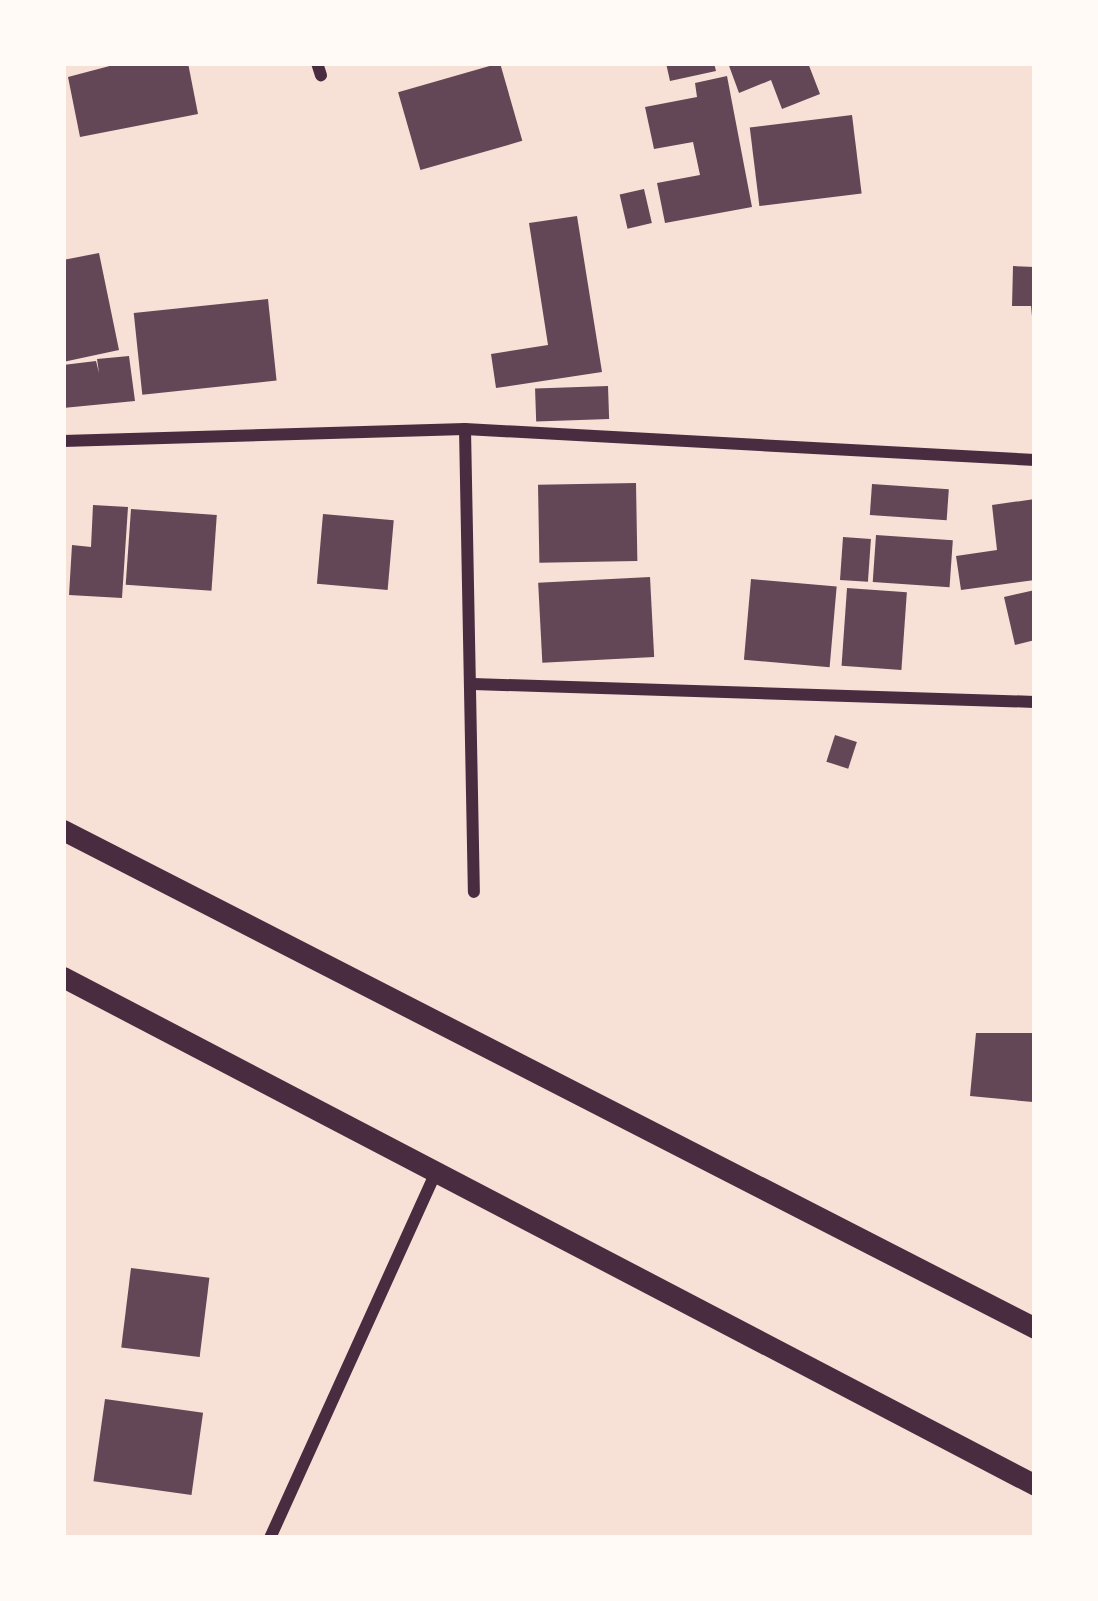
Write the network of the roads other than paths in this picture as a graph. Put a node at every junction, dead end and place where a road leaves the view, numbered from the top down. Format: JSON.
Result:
{"nodes":[{"id":1,"x":465,"y":429,"type":"junction"},
{"id":2,"x":63,"y":441,"type":"edge"},
{"id":3,"x":1035,"y":460,"type":"edge"},
{"id":4,"x":473,"y":684,"type":"junction"},
{"id":5,"x":1035,"y":702,"type":"edge"},
{"id":6,"x":63,"y":830,"type":"edge"},
{"id":7,"x":474,"y":892,"type":"dead end"},
{"id":8,"x":63,"y":977,"type":"edge"},
{"id":9,"x":437,"y":1170,"type":"junction"},
{"id":10,"x":1035,"y":1328,"type":"edge"},
{"id":11,"x":1035,"y":1485,"type":"edge"},
{"id":12,"x":270,"y":1538,"type":"edge"}],
"edges":[{"from":1,"to":2,"type":"street"},
{"from":1,"to":3,"type":"street"},
{"from":1,"to":4,"type":"street"},
{"from":4,"to":5,"type":"street"},
{"from":4,"to":7,"type":"street"},
{"from":6,"to":10,"type":"street"},
{"from":8,"to":9,"type":"street"},
{"from":9,"to":11,"type":"street"},
{"from":9,"to":12,"type":"street"}]}
